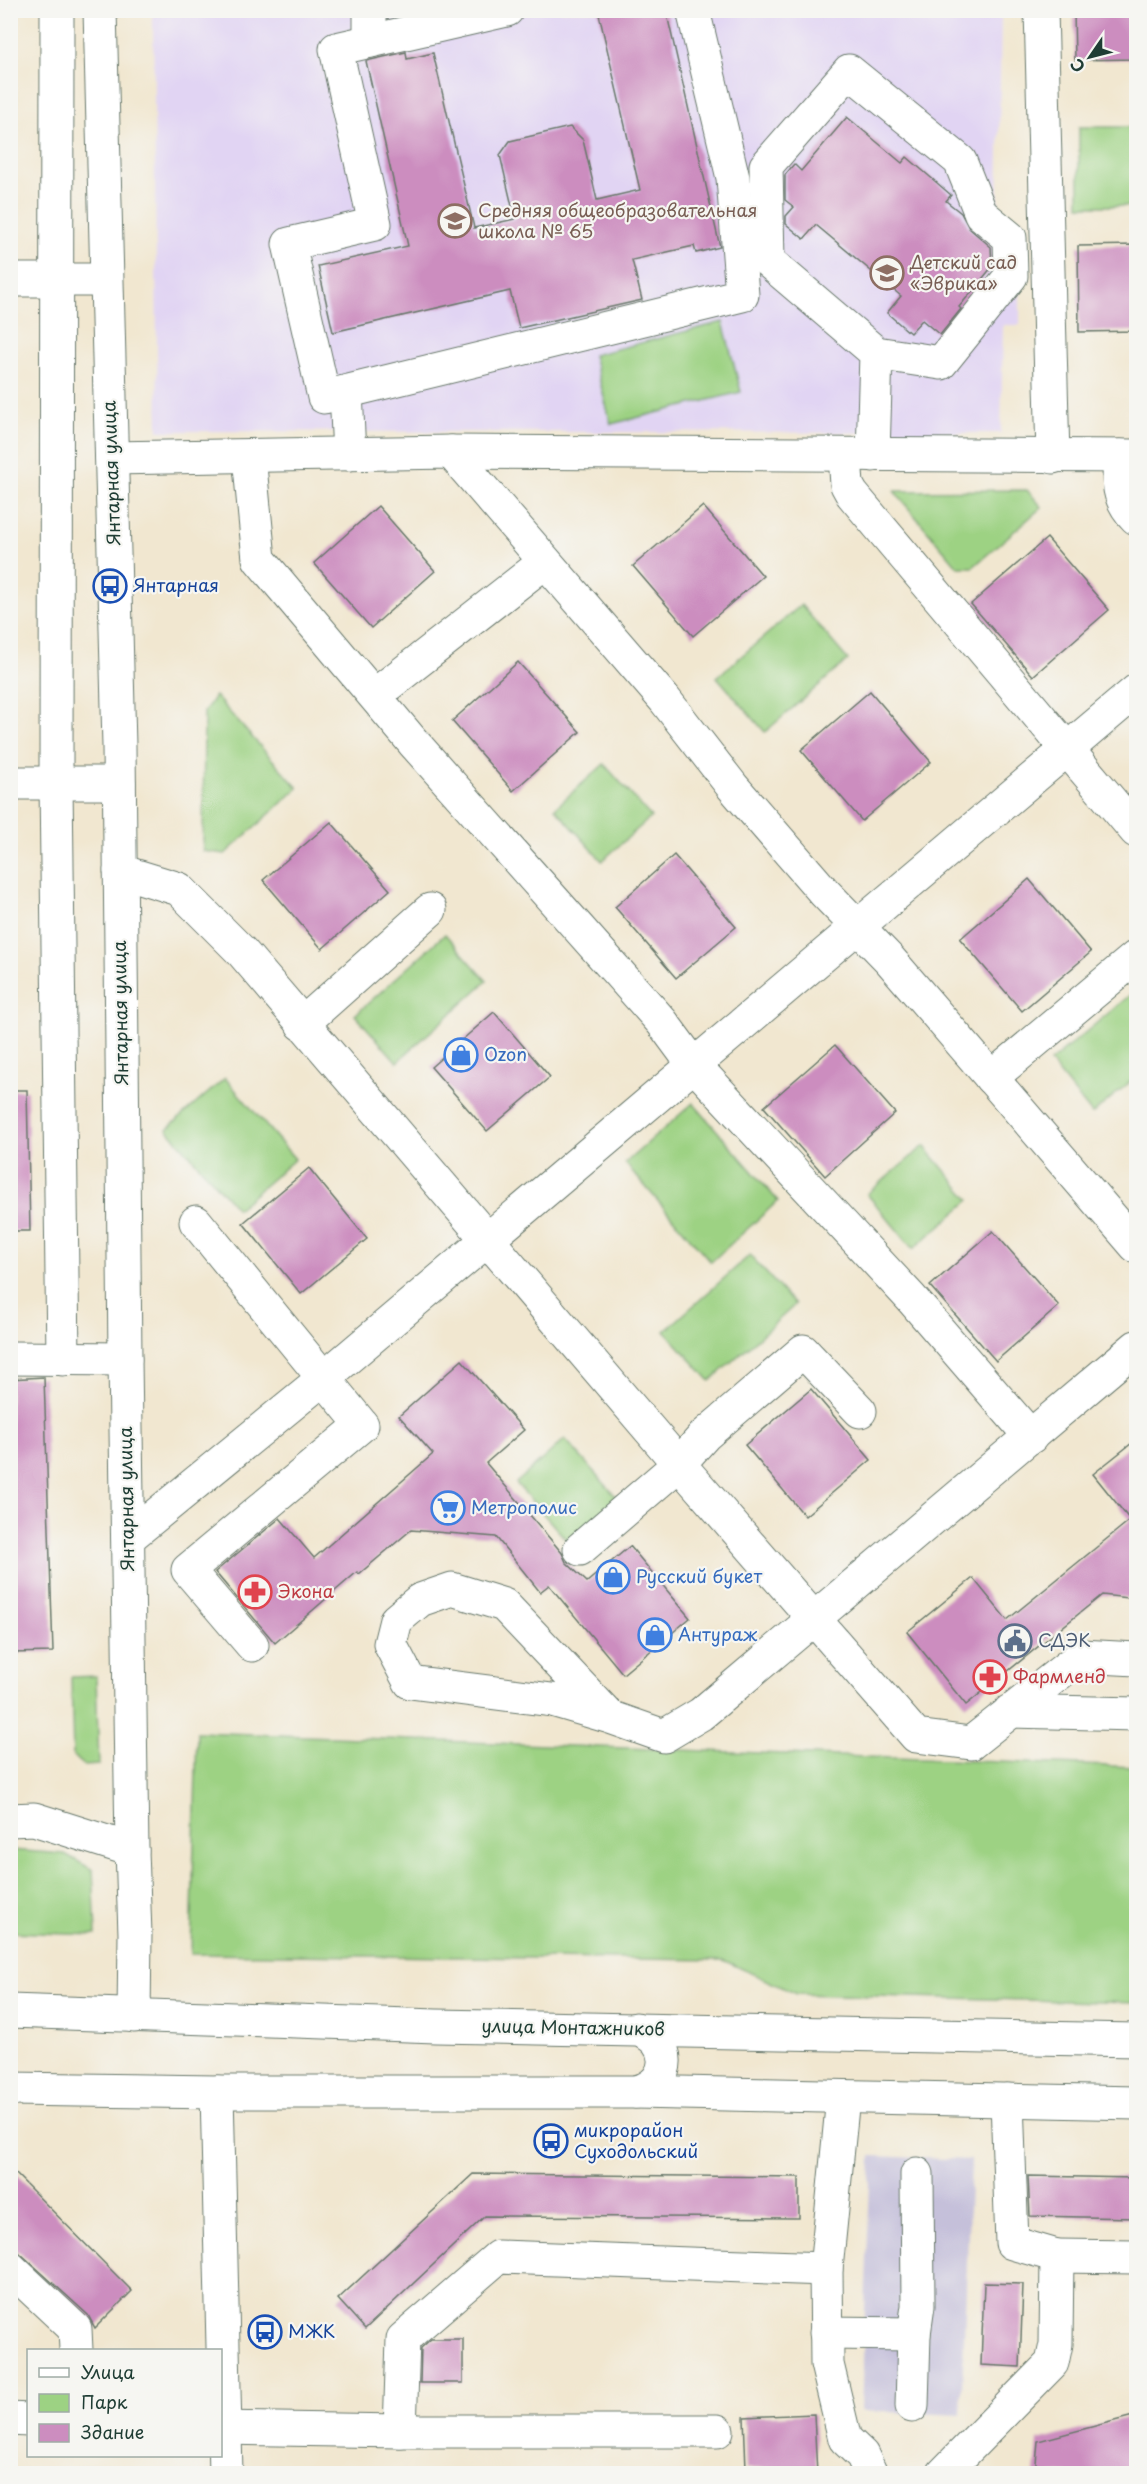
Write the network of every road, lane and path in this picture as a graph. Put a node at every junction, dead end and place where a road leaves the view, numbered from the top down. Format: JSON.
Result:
{"nodes":[{"id":1,"x":57,"y":10,"type":"edge"},
{"id":2,"x":100,"y":10,"type":"edge"},
{"id":3,"x":507,"y":10,"type":"edge"},
{"id":4,"x":693,"y":10,"type":"edge"},
{"id":5,"x":1041,"y":10,"type":"edge"},
{"id":6,"x":370,"y":26,"type":"edge"},
{"id":7,"x":10,"y":280,"type":"edge"},
{"id":8,"x":56,"y":280,"type":"junction"},
{"id":9,"x":106,"y":280,"type":"junction"},
{"id":10,"x":876,"y":353,"type":"junction"},
{"id":11,"x":346,"y":392,"type":"junction"},
{"id":12,"x":451,"y":452,"type":"junction"},
{"id":13,"x":349,"y":454,"type":"junction"},
{"id":14,"x":859,"y":455,"type":"junction"},
{"id":15,"x":249,"y":456,"type":"junction"},
{"id":16,"x":1128,"y":456,"type":"edge"},
{"id":17,"x":1053,"y":457,"type":"junction"},
{"id":18,"x":112,"y":458,"type":"junction"},
{"id":19,"x":1137,"y":518,"type":"edge"},
{"id":20,"x":545,"y":562,"type":"junction"},
{"id":21,"x":1137,"y":691,"type":"edge"},
{"id":22,"x":375,"y":695,"type":"junction"},
{"id":23,"x":1068,"y":749,"type":"junction"},
{"id":24,"x":10,"y":783,"type":"edge"},
{"id":25,"x":56,"y":783,"type":"junction"},
{"id":26,"x":119,"y":783,"type":"junction"},
{"id":27,"x":1137,"y":831,"type":"edge"},
{"id":28,"x":120,"y":871,"type":"junction"},
{"id":29,"x":430,"y":910,"type":"dead end"},
{"id":30,"x":856,"y":927,"type":"junction"},
{"id":31,"x":1137,"y":957,"type":"edge"},
{"id":32,"x":302,"y":1024,"type":"junction"},
{"id":33,"x":693,"y":1064,"type":"junction"},
{"id":34,"x":991,"y":1078,"type":"junction"},
{"id":35,"x":196,"y":1222,"type":"dead end"},
{"id":36,"x":487,"y":1239,"type":"junction"},
{"id":37,"x":1137,"y":1246,"type":"edge"},
{"id":38,"x":1137,"y":1347,"type":"edge"},
{"id":39,"x":10,"y":1358,"type":"edge"},
{"id":40,"x":63,"y":1359,"type":"junction"},
{"id":41,"x":125,"y":1359,"type":"junction"},
{"id":42,"x":324,"y":1377,"type":"junction"},
{"id":43,"x":860,"y":1412,"type":"dead end"},
{"id":44,"x":1031,"y":1437,"type":"junction"},
{"id":45,"x":679,"y":1464,"type":"junction"},
{"id":46,"x":128,"y":1538,"type":"junction"},
{"id":47,"x":580,"y":1549,"type":"dead end"},
{"id":48,"x":815,"y":1618,"type":"junction"},
{"id":49,"x":252,"y":1645,"type":"dead end"},
{"id":50,"x":1137,"y":1659,"type":"edge"},
{"id":51,"x":1010,"y":1711,"type":"junction"},
{"id":52,"x":1137,"y":1714,"type":"edge"},
{"id":53,"x":610,"y":1717,"type":"junction"},
{"id":54,"x":10,"y":1820,"type":"edge"},
{"id":55,"x":132,"y":1850,"type":"junction"},
{"id":56,"x":10,"y":2011,"type":"edge"},
{"id":57,"x":134,"y":2016,"type":"junction"},
{"id":58,"x":636,"y":2029,"type":"junction"},
{"id":59,"x":1137,"y":2040,"type":"edge"},
{"id":60,"x":10,"y":2089,"type":"edge"},
{"id":61,"x":217,"y":2092,"type":"junction"},
{"id":62,"x":636,"y":2092,"type":"junction"},
{"id":63,"x":843,"y":2097,"type":"junction"},
{"id":64,"x":1007,"y":2100,"type":"junction"},
{"id":65,"x":1137,"y":2103,"type":"edge"},
{"id":66,"x":917,"y":2174,"type":"dead end"},
{"id":67,"x":1057,"y":2256,"type":"junction"},
{"id":68,"x":1137,"y":2257,"type":"edge"},
{"id":69,"x":10,"y":2268,"type":"edge"},
{"id":70,"x":826,"y":2269,"type":"junction"},
{"id":71,"x":826,"y":2333,"type":"junction"},
{"id":72,"x":914,"y":2334,"type":"junction"},
{"id":73,"x":76,"y":2349,"type":"edge"},
{"id":74,"x":222,"y":2349,"type":"edge"},
{"id":75,"x":222,"y":2372,"type":"edge"},
{"id":76,"x":912,"y":2406,"type":"dead end"},
{"id":77,"x":10,"y":2420,"type":"edge"},
{"id":78,"x":27,"y":2420,"type":"edge"},
{"id":79,"x":223,"y":2428,"type":"edge"},
{"id":80,"x":400,"y":2431,"type":"junction"},
{"id":81,"x":717,"y":2431,"type":"dead end"},
{"id":82,"x":226,"y":2474,"type":"edge"},
{"id":83,"x":871,"y":2474,"type":"edge"},
{"id":84,"x":943,"y":2474,"type":"edge"}],
"edges":[{"from":1,"to":8,"type":"street"},
{"from":2,"to":9,"type":"street","name":"Янтарная улица"},
{"from":3,"to":6,"type":"street"},
{"from":4,"to":11,"type":"street"},
{"from":5,"to":17,"type":"street"},
{"from":6,"to":11,"type":"street"},
{"from":7,"to":8,"type":"street"},
{"from":8,"to":9,"type":"street"},
{"from":8,"to":25,"type":"street"},
{"from":9,"to":18,"type":"street","name":"Янтарная улица"},
{"from":10,"to":10,"type":"street"},
{"from":10,"to":14,"type":"street"},
{"from":11,"to":13,"type":"street"},
{"from":12,"to":13,"type":"street"},
{"from":12,"to":14,"type":"street"},
{"from":12,"to":20,"type":"street"},
{"from":13,"to":15,"type":"street"},
{"from":14,"to":17,"type":"street"},
{"from":14,"to":23,"type":"street"},
{"from":15,"to":18,"type":"street"},
{"from":15,"to":22,"type":"street"},
{"from":16,"to":17,"type":"street"},
{"from":16,"to":19,"type":"street"},
{"from":18,"to":26,"type":"street","name":"Янтарная улица"},
{"from":20,"to":22,"type":"street"},
{"from":20,"to":30,"type":"street"},
{"from":21,"to":23,"type":"street"},
{"from":22,"to":33,"type":"street"},
{"from":23,"to":27,"type":"street"},
{"from":23,"to":30,"type":"street"},
{"from":24,"to":25,"type":"street"},
{"from":25,"to":26,"type":"street"},
{"from":25,"to":40,"type":"street"},
{"from":26,"to":28,"type":"street","name":"Янтарная улица"},
{"from":28,"to":32,"type":"street"},
{"from":28,"to":41,"type":"street","name":"Янтарная улица"},
{"from":29,"to":32,"type":"street"},
{"from":30,"to":33,"type":"street"},
{"from":30,"to":34,"type":"street"},
{"from":31,"to":34,"type":"street"},
{"from":32,"to":36,"type":"street"},
{"from":33,"to":36,"type":"street"},
{"from":33,"to":44,"type":"street"},
{"from":34,"to":37,"type":"street"},
{"from":35,"to":42,"type":"street"},
{"from":36,"to":42,"type":"street"},
{"from":36,"to":45,"type":"street"},
{"from":38,"to":44,"type":"street"},
{"from":39,"to":40,"type":"street"},
{"from":40,"to":41,"type":"street"},
{"from":41,"to":46,"type":"street","name":"Янтарная улица"},
{"from":42,"to":46,"type":"street"},
{"from":42,"to":49,"type":"street"},
{"from":43,"to":45,"type":"street"},
{"from":44,"to":48,"type":"street"},
{"from":45,"to":47,"type":"street"},
{"from":45,"to":48,"type":"street"},
{"from":46,"to":55,"type":"street","name":"Янтарная улица"},
{"from":48,"to":51,"type":"street"},
{"from":48,"to":53,"type":"street"},
{"from":50,"to":51,"type":"street"},
{"from":51,"to":52,"type":"street"},
{"from":53,"to":53,"type":"street"},
{"from":54,"to":55,"type":"street"},
{"from":55,"to":57,"type":"street","name":"Янтарная улица"},
{"from":56,"to":57,"type":"street","name":"улица Монтажников"},
{"from":57,"to":58,"type":"street","name":"улица Монтажников"},
{"from":58,"to":59,"type":"street","name":"улица Монтажников"},
{"from":58,"to":62,"type":"street"},
{"from":60,"to":61,"type":"street"},
{"from":61,"to":62,"type":"street"},
{"from":61,"to":74,"type":"street"},
{"from":62,"to":63,"type":"street"},
{"from":63,"to":64,"type":"street"},
{"from":63,"to":70,"type":"street"},
{"from":64,"to":65,"type":"street"},
{"from":64,"to":67,"type":"street"},
{"from":66,"to":72,"type":"street"},
{"from":67,"to":68,"type":"street"},
{"from":67,"to":84,"type":"street"},
{"from":69,"to":73,"type":"street"},
{"from":70,"to":71,"type":"street"},
{"from":70,"to":80,"type":"street"},
{"from":71,"to":72,"type":"street"},
{"from":71,"to":83,"type":"street"},
{"from":72,"to":76,"type":"street"},
{"from":75,"to":79,"type":"street"},
{"from":77,"to":78,"type":"street"},
{"from":79,"to":80,"type":"street"},
{"from":79,"to":82,"type":"street"},
{"from":80,"to":81,"type":"street"}]}
